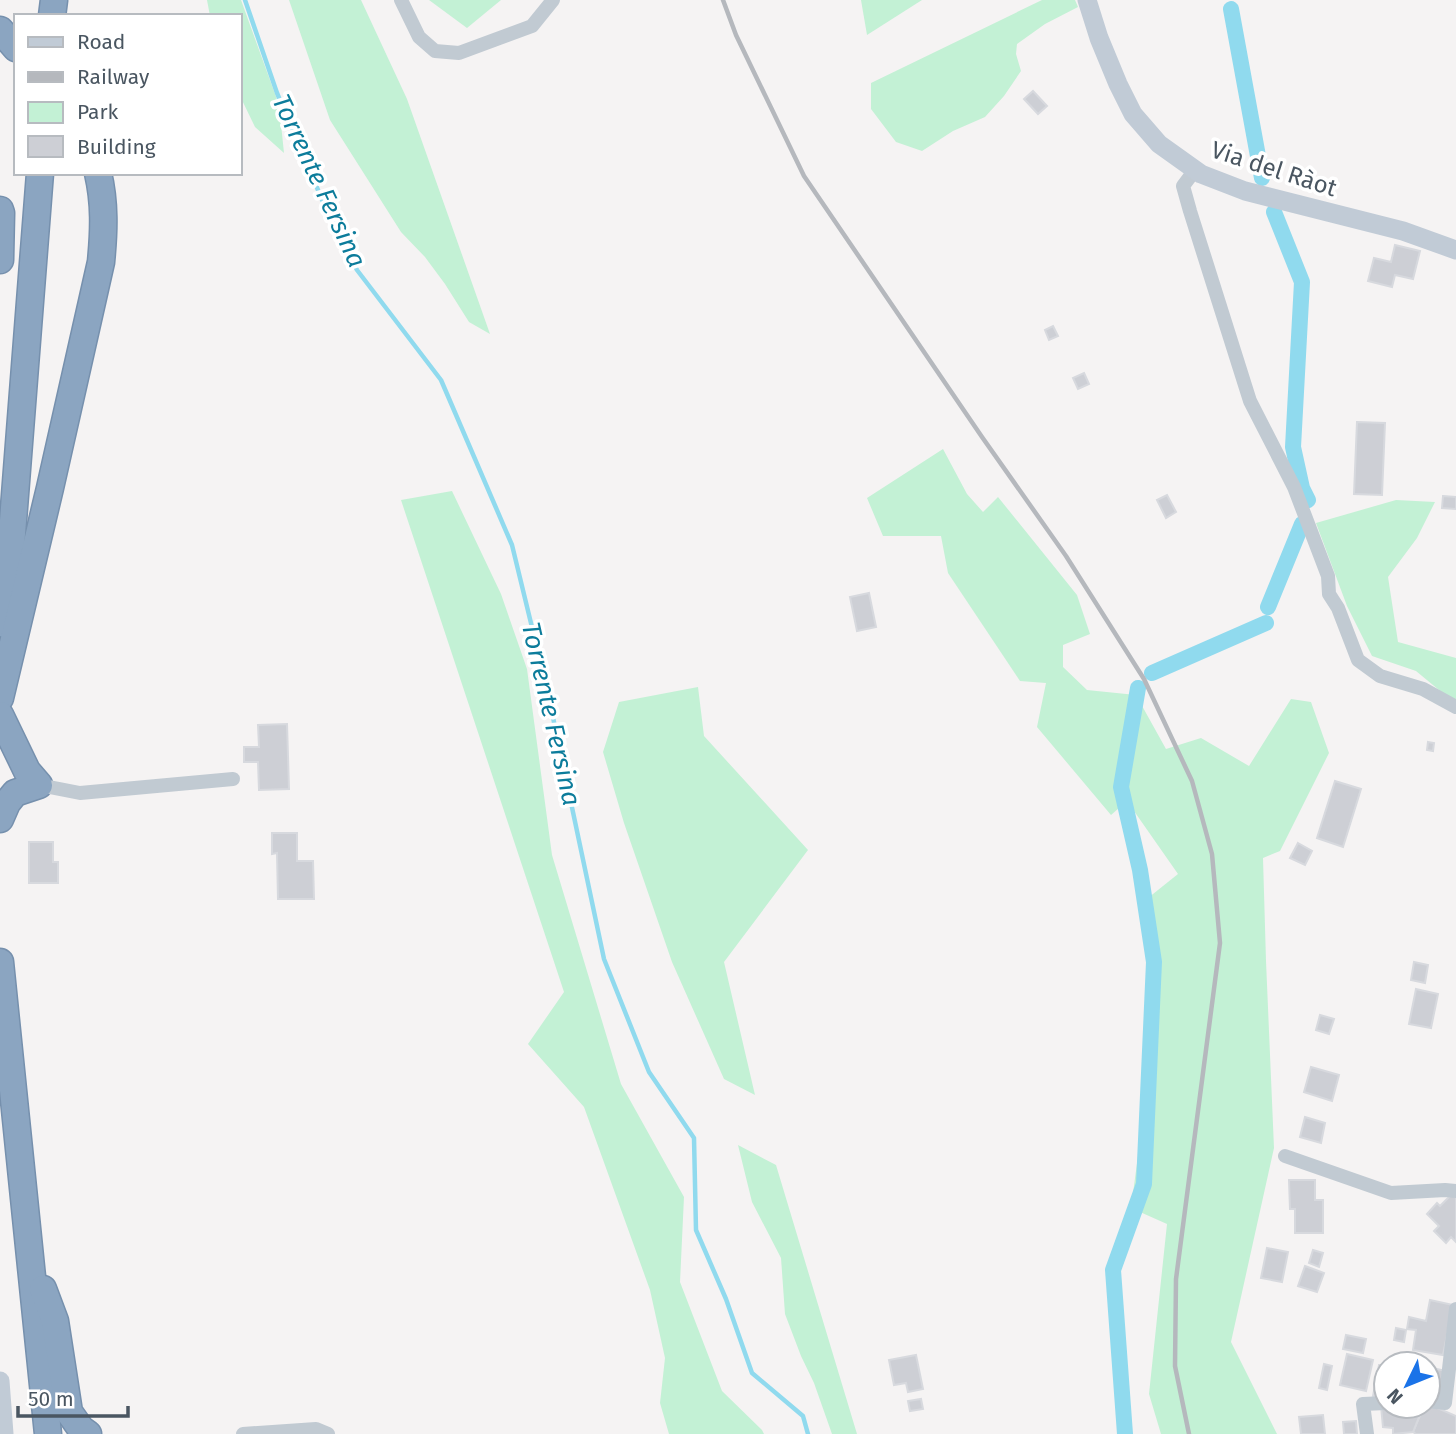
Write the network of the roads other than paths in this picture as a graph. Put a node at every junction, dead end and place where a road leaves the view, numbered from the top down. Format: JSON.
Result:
{"nodes":[{"id":1,"x":401,"y":0,"type":"edge"},
{"id":2,"x":553,"y":0,"type":"edge"},
{"id":3,"x":1087,"y":0,"type":"edge"},
{"id":4,"x":0,"y":30,"type":"edge"},
{"id":5,"x":14,"y":46,"type":"edge"},
{"id":6,"x":1195,"y":170,"type":"junction"},
{"id":7,"x":25,"y":175,"type":"edge"},
{"id":8,"x":40,"y":175,"type":"edge"},
{"id":9,"x":98,"y":175,"type":"edge"},
{"id":10,"x":0,"y":210,"type":"edge"},
{"id":11,"x":1456,"y":250,"type":"edge"},
{"id":12,"x":0,"y":260,"type":"edge"},
{"id":13,"x":3,"y":475,"type":"edge"},
{"id":14,"x":0,"y":549,"type":"edge"},
{"id":15,"x":0,"y":682,"type":"edge"},
{"id":16,"x":0,"y":698,"type":"edge"},
{"id":17,"x":1456,"y":707,"type":"edge"},
{"id":18,"x":0,"y":715,"type":"edge"},
{"id":19,"x":233,"y":779,"type":"dead end"},
{"id":20,"x":39,"y":785,"type":"junction"},
{"id":21,"x":0,"y":819,"type":"edge"},
{"id":22,"x":0,"y":962,"type":"edge"},
{"id":23,"x":0,"y":1078,"type":"edge"},
{"id":24,"x":1285,"y":1156,"type":"dead end"},
{"id":25,"x":1456,"y":1191,"type":"edge"},
{"id":26,"x":29,"y":1251,"type":"junction"},
{"id":27,"x":1456,"y":1309,"type":"edge"},
{"id":28,"x":0,"y":1381,"type":"edge"},
{"id":29,"x":1442,"y":1403,"type":"edge"},
{"id":30,"x":1372,"y":1404,"type":"edge"},
{"id":31,"x":4,"y":1434,"type":"edge"},
{"id":32,"x":35,"y":1434,"type":"edge"},
{"id":33,"x":48,"y":1434,"type":"edge"},
{"id":34,"x":88,"y":1434,"type":"edge"},
{"id":35,"x":243,"y":1434,"type":"edge"},
{"id":36,"x":328,"y":1434,"type":"edge"},
{"id":37,"x":1367,"y":1434,"type":"edge"}],
"edges":[{"from":1,"to":2,"type":"street"},
{"from":3,"to":6,"type":"street","name":"Via del Ràot"},
{"from":4,"to":5,"type":"highway"},
{"from":6,"to":11,"type":"street","name":"Via del Ràot"},
{"from":6,"to":17,"type":"street"},
{"from":7,"to":13,"type":"highway"},
{"from":8,"to":15,"type":"highway"},
{"from":9,"to":16,"type":"highway"},
{"from":10,"to":12,"type":"highway"},
{"from":13,"to":14,"type":"highway"},
{"from":18,"to":20,"type":"highway"},
{"from":19,"to":20,"type":"street"},
{"from":20,"to":21,"type":"highway"},
{"from":22,"to":26,"type":"highway"},
{"from":23,"to":32,"type":"highway"},
{"from":24,"to":25,"type":"street"},
{"from":26,"to":33,"type":"highway"},
{"from":26,"to":34,"type":"highway"},
{"from":27,"to":29,"type":"street"},
{"from":28,"to":31,"type":"street"},
{"from":30,"to":37,"type":"street"},
{"from":35,"to":36,"type":"street"}]}
